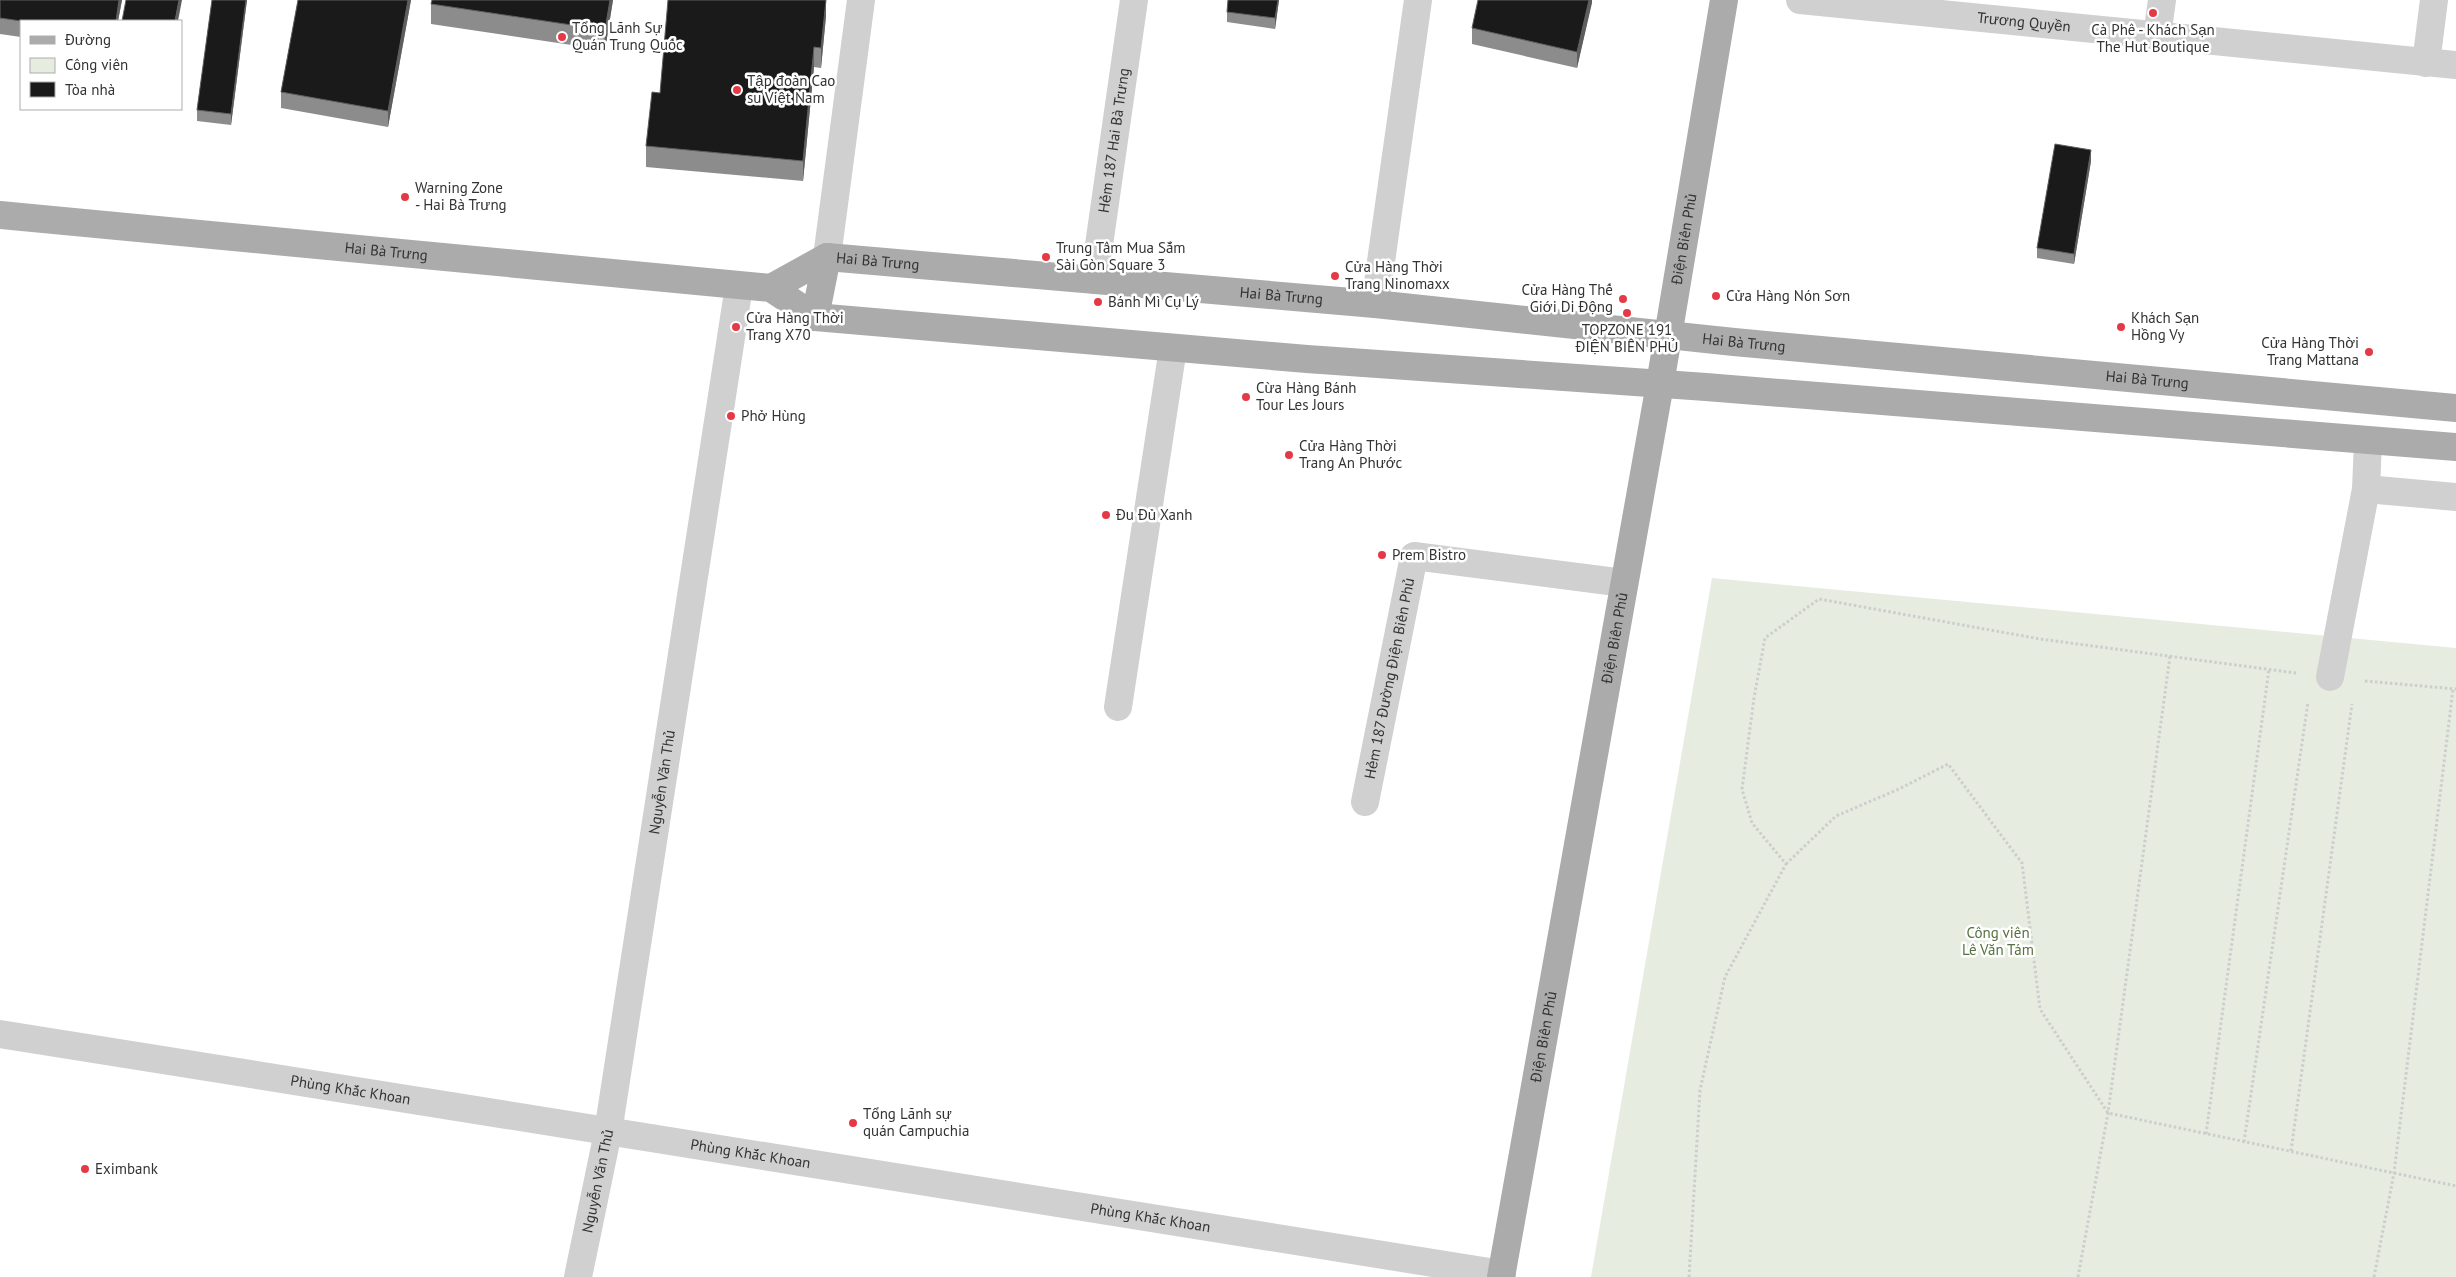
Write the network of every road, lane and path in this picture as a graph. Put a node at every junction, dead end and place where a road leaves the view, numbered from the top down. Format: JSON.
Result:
{"nodes":[{"id":1,"x":862,"y":0,"type":"edge"},
{"id":2,"x":1134,"y":0,"type":"edge"},
{"id":3,"x":1418,"y":0,"type":"edge"},
{"id":4,"x":1724,"y":0,"type":"edge"},
{"id":5,"x":1800,"y":0,"type":"edge"},
{"id":6,"x":2162,"y":0,"type":"edge"},
{"id":7,"x":2434,"y":0,"type":"edge"},
{"id":8,"x":1903,"y":5,"type":"edge"},
{"id":9,"x":2156,"y":36,"type":"junction"},
{"id":10,"x":2426,"y":63,"type":"junction"},
{"id":11,"x":2456,"y":65,"type":"edge"},
{"id":12,"x":0,"y":215,"type":"edge"},
{"id":13,"x":827,"y":257,"type":"junction"},
{"id":14,"x":1094,"y":280,"type":"junction"},
{"id":15,"x":739,"y":286,"type":"junction"},
{"id":16,"x":771,"y":288,"type":"junction"},
{"id":17,"x":1375,"y":304,"type":"junction"},
{"id":18,"x":815,"y":317,"type":"junction"},
{"id":19,"x":1668,"y":335,"type":"junction"},
{"id":20,"x":1173,"y":348,"type":"junction"},
{"id":21,"x":1660,"y":384,"type":"junction"},
{"id":22,"x":2376,"y":401,"type":"junction"},
{"id":23,"x":2456,"y":408,"type":"edge"},
{"id":24,"x":2368,"y":441,"type":"junction"},
{"id":25,"x":2456,"y":447,"type":"edge"},
{"id":26,"x":2366,"y":489,"type":"junction"},
{"id":27,"x":2456,"y":497,"type":"edge"},
{"id":28,"x":1624,"y":583,"type":"junction"},
{"id":29,"x":2170,"y":656,"type":"junction"},
{"id":30,"x":2269,"y":669,"type":"junction"},
{"id":31,"x":2333,"y":677,"type":"junction"},
{"id":32,"x":2455,"y":689,"type":"edge"},
{"id":33,"x":1118,"y":707,"type":"dead end"},
{"id":34,"x":1366,"y":802,"type":"dead end"},
{"id":35,"x":1786,"y":864,"type":"junction"},
{"id":36,"x":0,"y":1034,"type":"edge"},
{"id":37,"x":2108,"y":1113,"type":"junction"},
{"id":38,"x":608,"y":1132,"type":"junction"},
{"id":39,"x":2206,"y":1134,"type":"junction"},
{"id":40,"x":2244,"y":1142,"type":"junction"},
{"id":41,"x":2291,"y":1152,"type":"junction"},
{"id":42,"x":2394,"y":1173,"type":"junction"},
{"id":43,"x":2456,"y":1186,"type":"edge"},
{"id":44,"x":1502,"y":1276,"type":"edge"},
{"id":45,"x":578,"y":1277,"type":"edge"},
{"id":46,"x":1689,"y":1277,"type":"edge"},
{"id":47,"x":2078,"y":1277,"type":"edge"},
{"id":48,"x":2374,"y":1277,"type":"edge"}],
"edges":[{"from":1,"to":13,"type":"street"},
{"from":2,"to":14,"type":"street","name":"Hẻm 187 Hai Bà Trưng"},
{"from":3,"to":17,"type":"street"},
{"from":4,"to":19,"type":"main road","name":"Điện Biên Phủ"},
{"from":5,"to":8,"type":"street","name":"Trương Quyền"},
{"from":6,"to":9,"type":"street"},
{"from":7,"to":10,"type":"street"},
{"from":8,"to":9,"type":"street","name":"Trương Quyền"},
{"from":9,"to":10,"type":"street","name":"Trương Quyền"},
{"from":10,"to":11,"type":"street","name":"Trương Quyền"},
{"from":12,"to":15,"type":"main road","name":"Hai Bà Trưng"},
{"from":13,"to":14,"type":"main road","name":"Hai Bà Trưng"},
{"from":13,"to":16,"type":"main road","name":"Hai Bà Trưng"},
{"from":13,"to":18,"type":"main road"},
{"from":14,"to":17,"type":"main road","name":"Hai Bà Trưng"},
{"from":15,"to":16,"type":"main road","name":"Hai Bà Trưng"},
{"from":15,"to":38,"type":"street","name":"Nguyễn Văn Thủ"},
{"from":16,"to":18,"type":"main road","name":"Hai Bà Trưng"},
{"from":17,"to":19,"type":"main road","name":"Hai Bà Trưng"},
{"from":18,"to":20,"type":"main road","name":"Hai Bà Trưng"},
{"from":19,"to":21,"type":"main road","name":"Điện Biên Phủ"},
{"from":19,"to":22,"type":"main road","name":"Hai Bà Trưng"},
{"from":20,"to":21,"type":"main road","name":"Hai Bà Trưng"},
{"from":20,"to":33,"type":"street"},
{"from":21,"to":24,"type":"main road","name":"Hai Bà Trưng"},
{"from":21,"to":28,"type":"main road","name":"Điện Biên Phủ"},
{"from":22,"to":23,"type":"main road","name":"Hai Bà Trưng"},
{"from":22,"to":24,"type":"main road"},
{"from":24,"to":25,"type":"main road","name":"Hai Bà Trưng"},
{"from":24,"to":26,"type":"street"},
{"from":26,"to":27,"type":"street"},
{"from":26,"to":31,"type":"street"},
{"from":28,"to":34,"type":"street","name":"Hẻm 187 Đường Điện Biên Phủ"},
{"from":28,"to":44,"type":"main road","name":"Điện Biên Phủ"},
{"from":29,"to":30,"type":"path"},
{"from":29,"to":35,"type":"path"},
{"from":29,"to":37,"type":"path"},
{"from":30,"to":31,"type":"path"},
{"from":30,"to":39,"type":"path"},
{"from":31,"to":32,"type":"path"},
{"from":31,"to":40,"type":"path"},
{"from":31,"to":41,"type":"path"},
{"from":32,"to":42,"type":"path"},
{"from":35,"to":37,"type":"path"},
{"from":35,"to":46,"type":"path"},
{"from":36,"to":38,"type":"street","name":"Phùng Khắc Khoan"},
{"from":37,"to":39,"type":"path"},
{"from":37,"to":47,"type":"path"},
{"from":38,"to":44,"type":"street","name":"Phùng Khắc Khoan"},
{"from":38,"to":45,"type":"street","name":"Nguyễn Văn Thủ"},
{"from":39,"to":40,"type":"path"},
{"from":40,"to":41,"type":"path"},
{"from":41,"to":42,"type":"path"},
{"from":42,"to":43,"type":"path"},
{"from":42,"to":48,"type":"path"}]}
